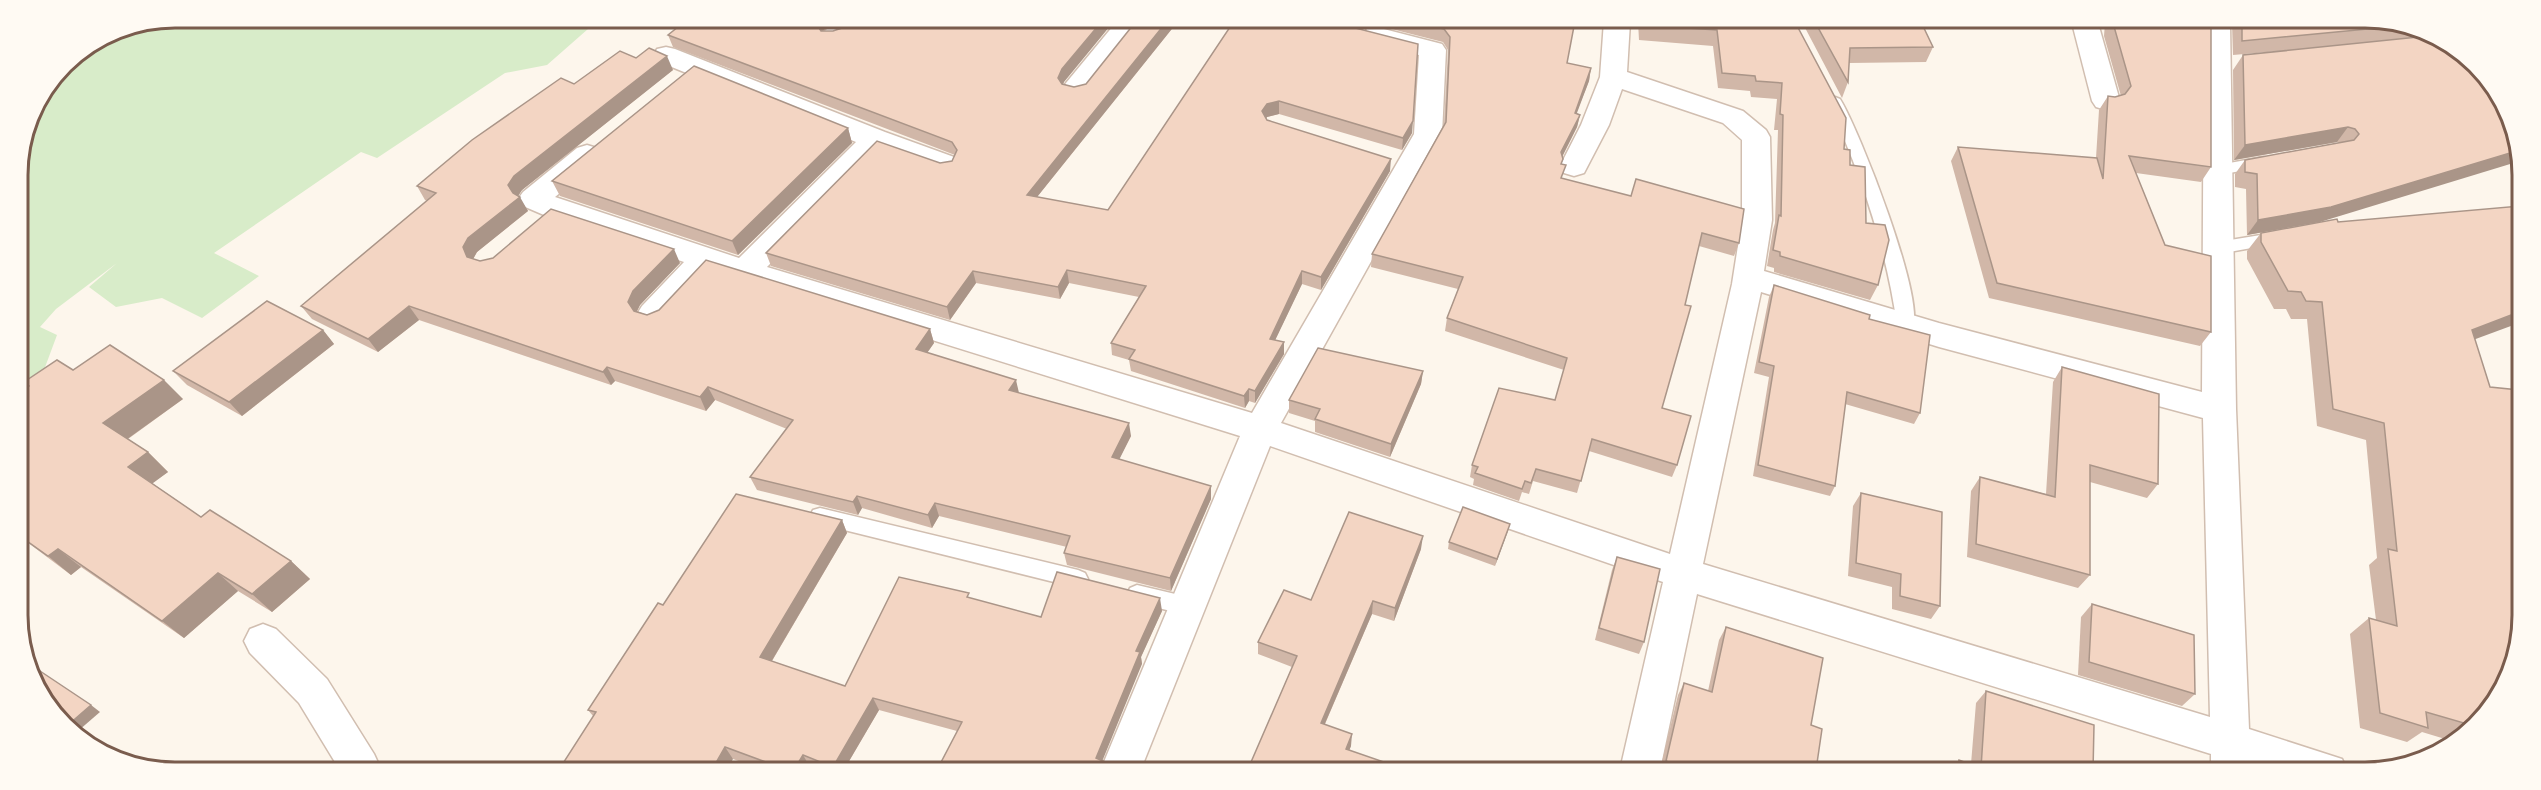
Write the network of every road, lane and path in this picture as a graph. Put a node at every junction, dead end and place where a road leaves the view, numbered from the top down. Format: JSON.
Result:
{"nodes":[{"id":1,"x":1125,"y":28,"type":"edge"},
{"id":2,"x":1616,"y":28,"type":"edge"},
{"id":3,"x":2086,"y":28,"type":"edge"},
{"id":4,"x":2218,"y":28,"type":"edge"},
{"id":5,"x":1355,"y":30,"type":"edge"},
{"id":6,"x":666,"y":55,"type":"edge"},
{"id":7,"x":696,"y":67,"type":"junction"},
{"id":8,"x":1613,"y":77,"type":"junction"},
{"id":9,"x":1076,"y":88,"type":"edge"},
{"id":10,"x":669,"y":89,"type":"edge"},
{"id":11,"x":1829,"y":90,"type":"edge"},
{"id":12,"x":2106,"y":101,"type":"edge"},
{"id":13,"x":875,"y":139,"type":"junction"},
{"id":14,"x":605,"y":140,"type":"edge"},
{"id":15,"x":2283,"y":159,"type":"edge"},
{"id":16,"x":944,"y":164,"type":"edge"},
{"id":17,"x":1574,"y":166,"type":"dead end"},
{"id":18,"x":2218,"y":170,"type":"junction"},
{"id":19,"x":554,"y":208,"type":"junction"},
{"id":20,"x":529,"y":229,"type":"edge"},
{"id":21,"x":2297,"y":234,"type":"edge"},
{"id":22,"x":2218,"y":248,"type":"junction"},
{"id":23,"x":705,"y":259,"type":"junction"},
{"id":24,"x":744,"y":271,"type":"junction"},
{"id":25,"x":1748,"y":277,"type":"junction"},
{"id":26,"x":653,"y":314,"type":"edge"},
{"id":27,"x":1906,"y":325,"type":"junction"},
{"id":28,"x":2219,"y":409,"type":"junction"},
{"id":29,"x":1260,"y":429,"type":"junction"},
{"id":30,"x":804,"y":512,"type":"edge"},
{"id":31,"x":1684,"y":574,"type":"junction"},
{"id":32,"x":1095,"y":584,"type":"edge"},
{"id":33,"x":1118,"y":589,"type":"edge"},
{"id":34,"x":1188,"y":606,"type":"junction"},
{"id":35,"x":263,"y":641,"type":"dead end"},
{"id":36,"x":2231,"y":757,"type":"edge"},
{"id":37,"x":1642,"y":761,"type":"edge"},
{"id":38,"x":2257,"y":761,"type":"edge"},
{"id":39,"x":357,"y":762,"type":"edge"},
{"id":40,"x":1124,"y":762,"type":"edge"}],
"edges":[{"from":1,"to":9,"type":"street"},
{"from":2,"to":8,"type":"street"},
{"from":3,"to":12,"type":"street"},
{"from":4,"to":18,"type":"street"},
{"from":5,"to":29,"type":"street"},
{"from":6,"to":7,"type":"street"},
{"from":7,"to":10,"type":"street"},
{"from":7,"to":13,"type":"street"},
{"from":8,"to":17,"type":"street"},
{"from":8,"to":25,"type":"street"},
{"from":11,"to":27,"type":"lane"},
{"from":13,"to":16,"type":"street"},
{"from":13,"to":24,"type":"street"},
{"from":14,"to":19,"type":"street"},
{"from":15,"to":18,"type":"lane"},
{"from":18,"to":22,"type":"street"},
{"from":19,"to":20,"type":"street"},
{"from":19,"to":23,"type":"street"},
{"from":21,"to":22,"type":"lane"},
{"from":22,"to":28,"type":"street"},
{"from":23,"to":24,"type":"street"},
{"from":23,"to":26,"type":"street"},
{"from":24,"to":29,"type":"street"},
{"from":25,"to":27,"type":"street"},
{"from":25,"to":31,"type":"street"},
{"from":27,"to":28,"type":"street"},
{"from":28,"to":36,"type":"street"},
{"from":29,"to":31,"type":"street"},
{"from":29,"to":34,"type":"street"},
{"from":30,"to":32,"type":"lane"},
{"from":31,"to":36,"type":"street"},
{"from":31,"to":37,"type":"street"},
{"from":33,"to":34,"type":"lane"},
{"from":34,"to":40,"type":"street"},
{"from":35,"to":39,"type":"street"},
{"from":36,"to":38,"type":"street"}]}
